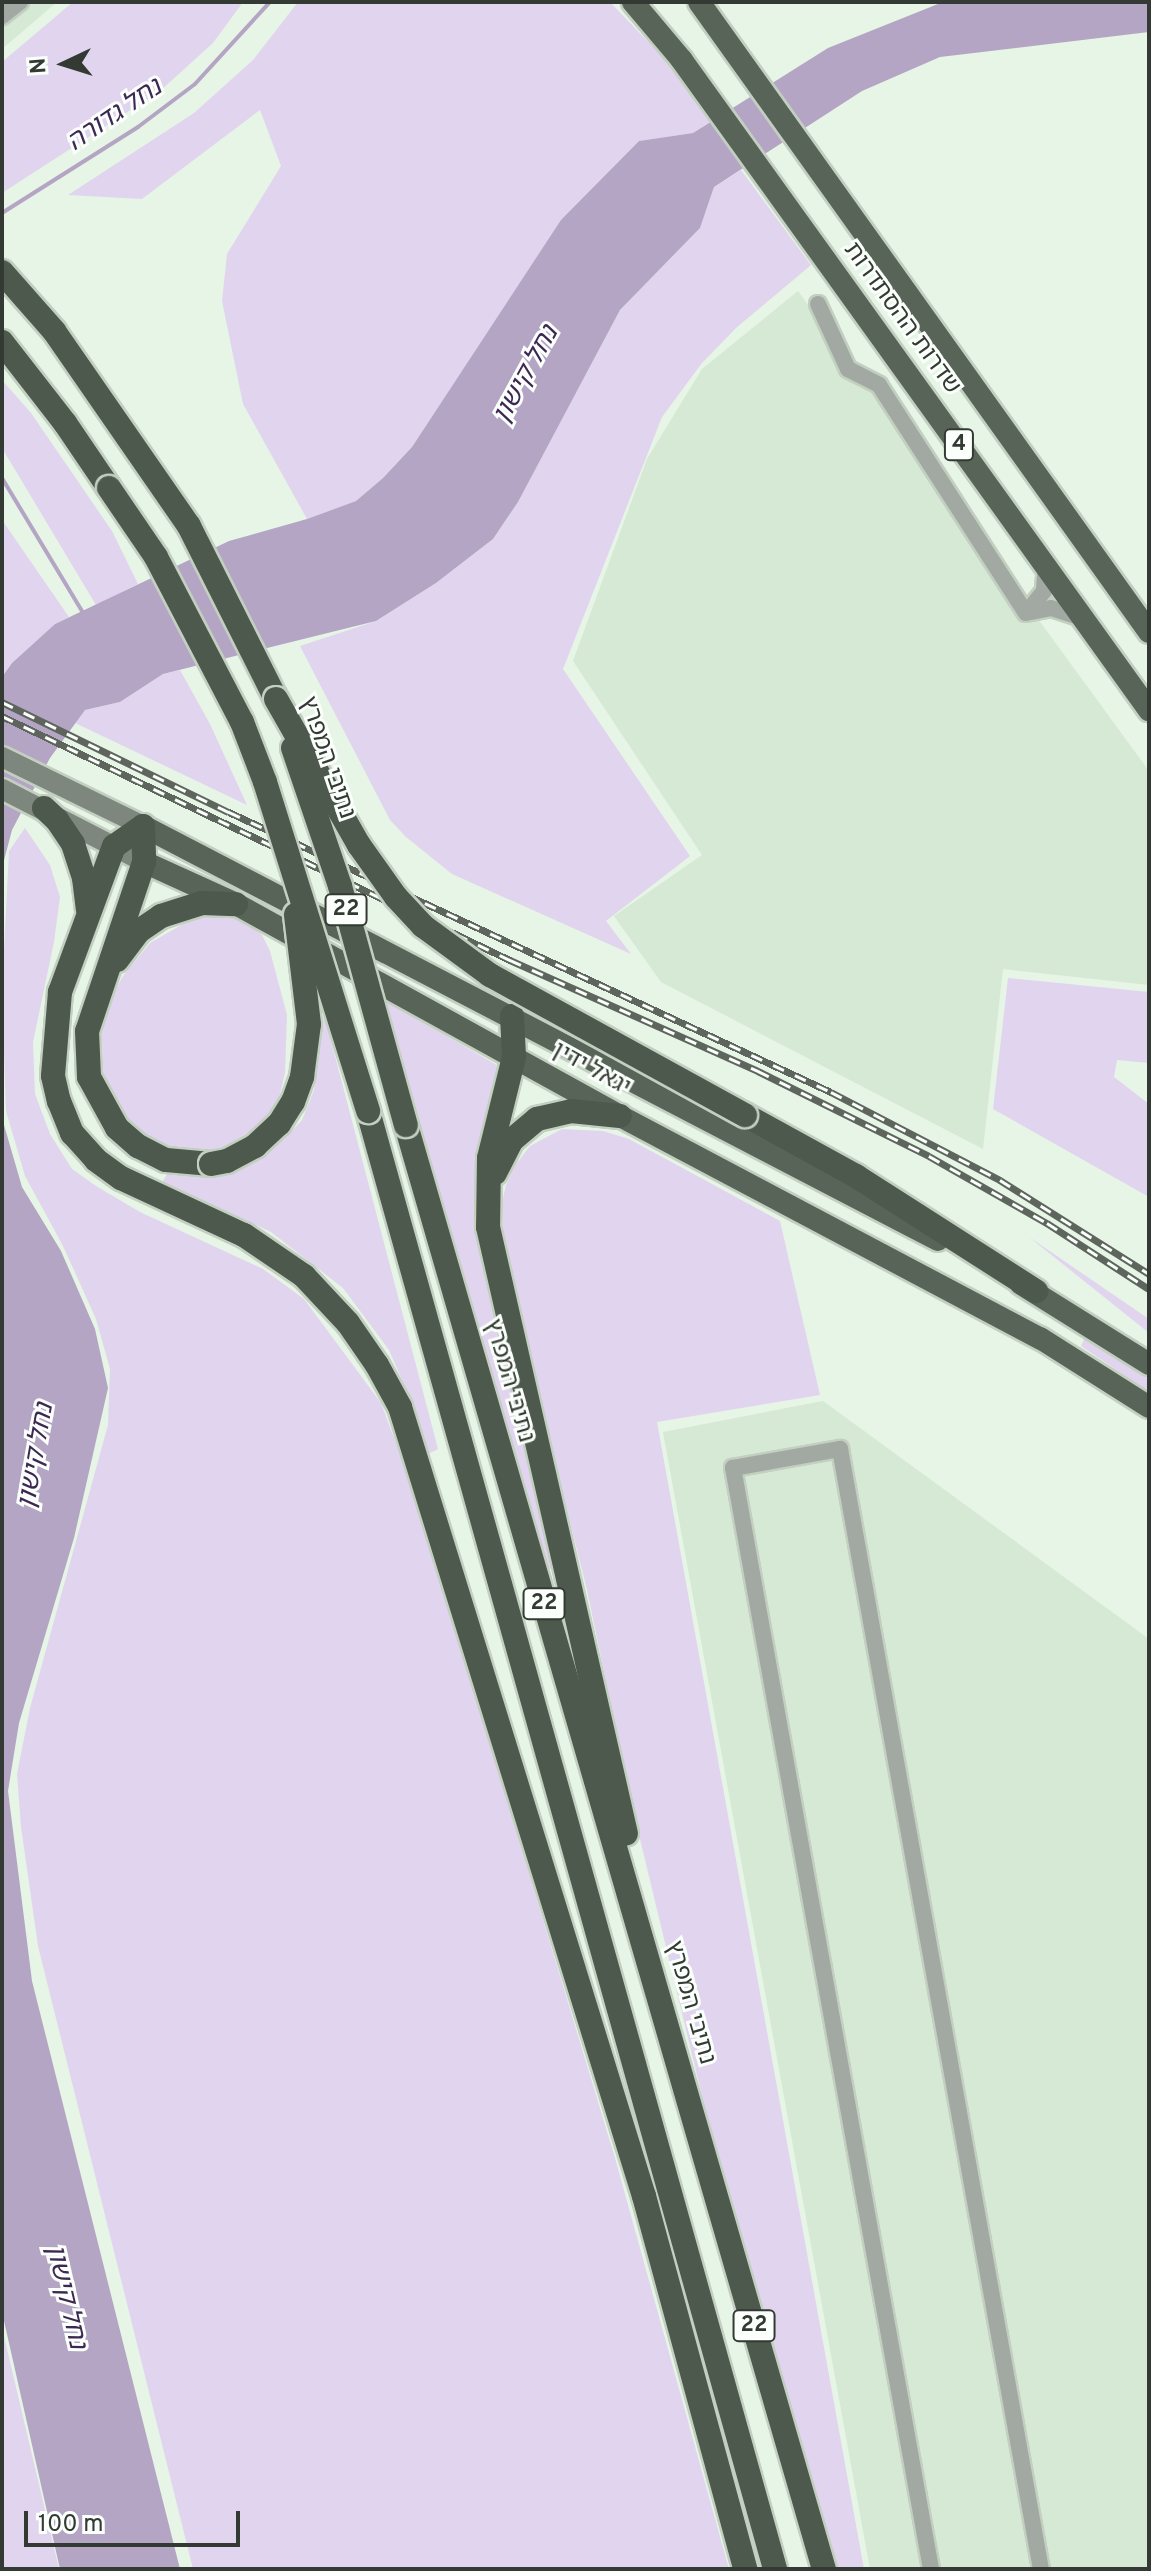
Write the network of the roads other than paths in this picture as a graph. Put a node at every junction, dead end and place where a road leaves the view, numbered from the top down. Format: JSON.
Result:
{"nodes":[{"id":1,"x":20,"y":2,"type":"edge"},
{"id":2,"x":633,"y":2,"type":"edge"},
{"id":3,"x":699,"y":2,"type":"edge"},
{"id":4,"x":2,"y":16,"type":"edge"},
{"id":5,"x":8,"y":278,"type":"edge"},
{"id":6,"x":818,"y":304,"type":"dead end"},
{"id":7,"x":2,"y":342,"type":"edge"},
{"id":8,"x":1046,"y":565,"type":"junction"},
{"id":9,"x":1026,"y":613,"type":"junction"},
{"id":10,"x":1083,"y":618,"type":"junction"},
{"id":11,"x":1149,"y":632,"type":"edge"},
{"id":12,"x":276,"y":699,"type":"junction"},
{"id":13,"x":1149,"y":710,"type":"edge"},
{"id":14,"x":2,"y":757,"type":"edge"},
{"id":15,"x":2,"y":789,"type":"edge"},
{"id":16,"x":44,"y":808,"type":"junction"},
{"id":17,"x":143,"y":826,"type":"junction"},
{"id":18,"x":114,"y":846,"type":"junction"},
{"id":19,"x":289,"y":857,"type":"junction"},
{"id":20,"x":144,"y":862,"type":"junction"},
{"id":21,"x":236,"y":904,"type":"junction"},
{"id":22,"x":88,"y":910,"type":"junction"},
{"id":23,"x":96,"y":997,"type":"junction"},
{"id":24,"x":512,"y":1016,"type":"junction"},
{"id":25,"x":514,"y":1057,"type":"junction"},
{"id":26,"x":620,"y":1116,"type":"junction"},
{"id":27,"x":487,"y":1198,"type":"junction"},
{"id":28,"x":1036,"y":1291,"type":"junction"},
{"id":29,"x":1149,"y":1364,"type":"edge"},
{"id":30,"x":1149,"y":1407,"type":"edge"},
{"id":31,"x":515,"y":1647,"type":"junction"},
{"id":32,"x":683,"y":2082,"type":"junction"},
{"id":33,"x":644,"y":2196,"type":"junction"},
{"id":34,"x":745,"y":2569,"type":"edge"},
{"id":35,"x":775,"y":2569,"type":"edge"},
{"id":36,"x":824,"y":2569,"type":"edge"},
{"id":37,"x":931,"y":2569,"type":"edge"},
{"id":38,"x":1041,"y":2569,"type":"edge"}],
"edges":[{"from":1,"to":4,"type":"street"},
{"from":2,"to":8,"type":"highway","name":"שדרות ההסתדרות","number":"4"},
{"from":3,"to":11,"type":"highway","name":"שדרות ההסתדרות","number":"4"},
{"from":5,"to":12,"type":"highway","name":"נתיבי המפרץ","number":"22"},
{"from":6,"to":9,"type":"street"},
{"from":7,"to":19,"type":"highway","number":"22","bridge":true},
{"from":8,"to":9,"type":"street"},
{"from":8,"to":10,"type":"highway","name":"שדרות ההסתדרות","number":"4"},
{"from":9,"to":10,"type":"street"},
{"from":10,"to":13,"type":"highway","name":"שדרות ההסתדרות","number":"4"},
{"from":12,"to":28,"type":"highway","bridge":true},
{"from":12,"to":32,"type":"highway","name":"נתיבי המפרץ","number":"22","bridge":true},
{"from":14,"to":17,"type":"main road","name":"יגאל ידין"},
{"from":15,"to":16,"type":"main road","name":"יגאל ידין"},
{"from":16,"to":18,"type":"main road","name":"יגאל ידין"},
{"from":16,"to":22,"type":"highway"},
{"from":17,"to":18,"type":"highway"},
{"from":17,"to":20,"type":"highway"},
{"from":17,"to":24,"type":"highway","name":"יגאל ידין"},
{"from":18,"to":20,"type":"main road","name":"יגאל ידין"},
{"from":18,"to":22,"type":"highway"},
{"from":19,"to":23,"type":"highway","bridge":true},
{"from":19,"to":31,"type":"highway","number":"22","bridge":true},
{"from":20,"to":21,"type":"highway","name":"יגאל ידין"},
{"from":20,"to":23,"type":"highway"},
{"from":21,"to":23,"type":"highway"},
{"from":21,"to":25,"type":"highway","name":"יגאל ידין"},
{"from":22,"to":33,"type":"highway"},
{"from":24,"to":25,"type":"highway"},
{"from":24,"to":28,"type":"highway","name":"יגאל ידין"},
{"from":25,"to":26,"type":"highway","name":"יגאל ידין"},
{"from":25,"to":27,"type":"highway"},
{"from":26,"to":27,"type":"highway"},
{"from":26,"to":30,"type":"highway","name":"יגאל ידין"},
{"from":27,"to":32,"type":"highway"},
{"from":28,"to":29,"type":"highway","name":"יגאל ידין"},
{"from":31,"to":33,"type":"highway"},
{"from":31,"to":35,"type":"highway","number":"22"},
{"from":32,"to":36,"type":"highway","name":"נתיבי המפרץ","number":"22"},
{"from":33,"to":34,"type":"highway"},
{"from":37,"to":38,"type":"street"}]}
